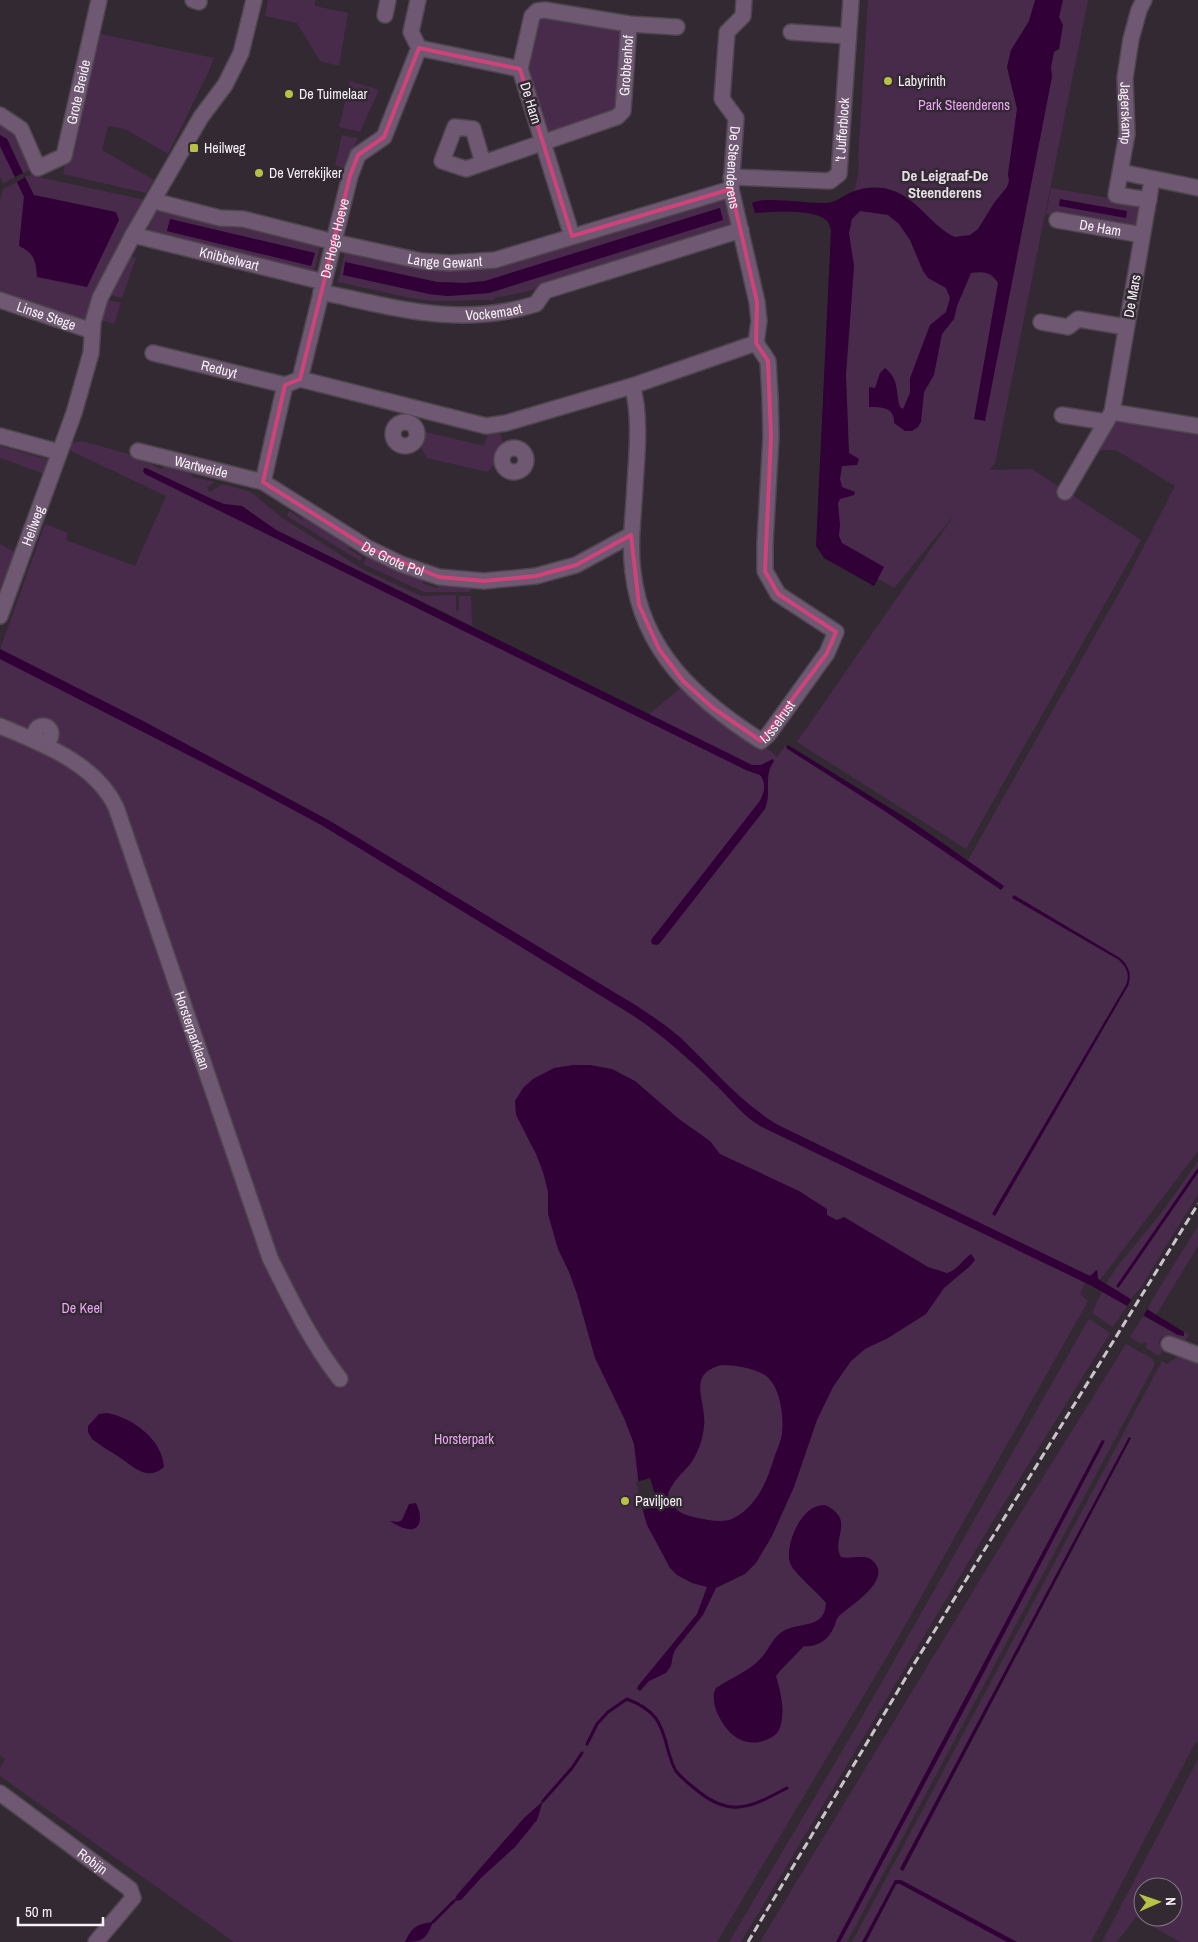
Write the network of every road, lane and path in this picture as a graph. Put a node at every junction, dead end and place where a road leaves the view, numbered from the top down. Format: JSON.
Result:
{"nodes":[{"id":1,"x":99,"y":0,"type":"edge"},
{"id":2,"x":254,"y":0,"type":"edge"},
{"id":3,"x":418,"y":0,"type":"edge"},
{"id":4,"x":744,"y":0,"type":"edge"},
{"id":5,"x":851,"y":0,"type":"edge"},
{"id":6,"x":1144,"y":0,"type":"edge"},
{"id":7,"x":629,"y":24,"type":"junction"},
{"id":8,"x":677,"y":27,"type":"dead end"},
{"id":9,"x":791,"y":32,"type":"dead end"},
{"id":10,"x":848,"y":36,"type":"junction"},
{"id":11,"x":419,"y":48,"type":"junction"},
{"id":12,"x":520,"y":69,"type":"junction"},
{"id":13,"x":0,"y":115,"type":"edge"},
{"id":14,"x":542,"y":143,"type":"junction"},
{"id":15,"x":483,"y":163,"type":"dead end"},
{"id":16,"x":1121,"y":172,"type":"junction"},
{"id":17,"x":1152,"y":180,"type":"junction"},
{"id":18,"x":731,"y":183,"type":"junction"},
{"id":19,"x":1198,"y":188,"type":"edge"},
{"id":20,"x":1149,"y":200,"type":"junction"},
{"id":21,"x":154,"y":201,"type":"junction"},
{"id":22,"x":1057,"y":220,"type":"dead end"},
{"id":23,"x":741,"y":230,"type":"junction"},
{"id":24,"x":133,"y":235,"type":"junction"},
{"id":25,"x":1142,"y":235,"type":"junction"},
{"id":26,"x":572,"y":236,"type":"junction"},
{"id":27,"x":334,"y":242,"type":"junction"},
{"id":28,"x":323,"y":287,"type":"junction"},
{"id":29,"x":0,"y":300,"type":"edge"},
{"id":30,"x":1041,"y":322,"type":"dead end"},
{"id":31,"x":1126,"y":327,"type":"junction"},
{"id":32,"x":92,"y":331,"type":"junction"},
{"id":33,"x":756,"y":343,"type":"junction"},
{"id":34,"x":153,"y":353,"type":"dead end"},
{"id":35,"x":300,"y":379,"type":"junction"},
{"id":36,"x":284,"y":385,"type":"junction"},
{"id":37,"x":632,"y":386,"type":"junction"},
{"id":38,"x":1062,"y":415,"type":"dead end"},
{"id":39,"x":1109,"y":417,"type":"junction"},
{"id":40,"x":506,"y":423,"type":"junction"},
{"id":41,"x":1198,"y":426,"type":"edge"},
{"id":42,"x":0,"y":436,"type":"edge"},
{"id":43,"x":513,"y":448,"type":"dead end"},
{"id":44,"x":138,"y":451,"type":"dead end"},
{"id":45,"x":59,"y":452,"type":"junction"},
{"id":46,"x":263,"y":482,"type":"junction"},
{"id":47,"x":1065,"y":492,"type":"dead end"},
{"id":48,"x":631,"y":535,"type":"junction"},
{"id":49,"x":0,"y":616,"type":"edge"},
{"id":50,"x":0,"y":726,"type":"edge"},
{"id":51,"x":1169,"y":1344,"type":"dead end"},
{"id":52,"x":1198,"y":1355,"type":"edge"},
{"id":53,"x":340,"y":1379,"type":"dead end"},
{"id":54,"x":0,"y":1793,"type":"edge"},
{"id":55,"x":96,"y":1942,"type":"edge"}],
"edges":[{"from":1,"to":13,"type":"street","name":"Grote Breide"},
{"from":2,"to":21,"type":"street","name":"Heilweg"},
{"from":3,"to":11,"type":"street"},
{"from":4,"to":18,"type":"street","name":"De Steenderens"},
{"from":5,"to":10,"type":"street","name":"'t Jufferblock"},
{"from":6,"to":16,"type":"street","name":"Jagerskamp"},
{"from":7,"to":8,"type":"street","name":"Grobbenhof"},
{"from":7,"to":12,"type":"street","name":"Grobbenhof"},
{"from":7,"to":14,"type":"street","name":"Grobbenhof"},
{"from":9,"to":10,"type":"street"},
{"from":10,"to":18,"type":"street","name":"'t Jufferblock"},
{"from":11,"to":12,"type":"street","name":"De Harn"},
{"from":11,"to":27,"type":"street","name":"De Hoge Hoeve"},
{"from":12,"to":14,"type":"street","name":"De Harn"},
{"from":14,"to":15,"type":"street"},
{"from":14,"to":26,"type":"street","name":"De Harn"},
{"from":16,"to":17,"type":"street"},
{"from":16,"to":20,"type":"street","name":"Jagerskamp"},
{"from":17,"to":19,"type":"street"},
{"from":17,"to":20,"type":"street","name":"De Mars"},
{"from":18,"to":23,"type":"street","name":"De Steenderens"},
{"from":18,"to":26,"type":"street","name":"Lange Gewant"},
{"from":20,"to":25,"type":"street","name":"De Mars"},
{"from":21,"to":24,"type":"street","name":"Heilweg"},
{"from":21,"to":27,"type":"street","name":"Lange Gewant"},
{"from":22,"to":25,"type":"street","name":"De Ham"},
{"from":23,"to":28,"type":"street","name":"Vockemaet"},
{"from":23,"to":33,"type":"street","name":"De Steenderens"},
{"from":24,"to":28,"type":"street","name":"Knibbelwart"},
{"from":24,"to":32,"type":"street","name":"Heilweg"},
{"from":25,"to":31,"type":"street","name":"De Mars"},
{"from":26,"to":27,"type":"street","name":"Lange Gewant"},
{"from":27,"to":28,"type":"street","name":"De Hoge Hoeve"},
{"from":28,"to":35,"type":"street","name":"De Hoge Hoeve"},
{"from":29,"to":32,"type":"street","name":"Linse Stege"},
{"from":30,"to":31,"type":"street"},
{"from":31,"to":39,"type":"street","name":"De Mars"},
{"from":32,"to":45,"type":"street","name":"Heilweg"},
{"from":33,"to":37,"type":"street"},
{"from":33,"to":48,"type":"street","name":"IJsselrust"},
{"from":34,"to":36,"type":"street","name":"Reduyt"},
{"from":35,"to":36,"type":"street"},
{"from":35,"to":40,"type":"street"},
{"from":36,"to":46,"type":"street"},
{"from":37,"to":40,"type":"street"},
{"from":37,"to":48,"type":"street","name":"IJsselrust"},
{"from":38,"to":39,"type":"street"},
{"from":39,"to":41,"type":"street"},
{"from":39,"to":47,"type":"street","name":"De Mars"},
{"from":40,"to":43,"type":"street"},
{"from":42,"to":45,"type":"street"},
{"from":44,"to":46,"type":"street","name":"Wartweide"},
{"from":45,"to":49,"type":"street","name":"Heilweg"},
{"from":46,"to":48,"type":"street","name":"De Grote Pol"},
{"from":50,"to":53,"type":"street","name":"Horsterparklaan"},
{"from":51,"to":52,"type":"street"},
{"from":54,"to":55,"type":"street","name":"Robijn"}]}
